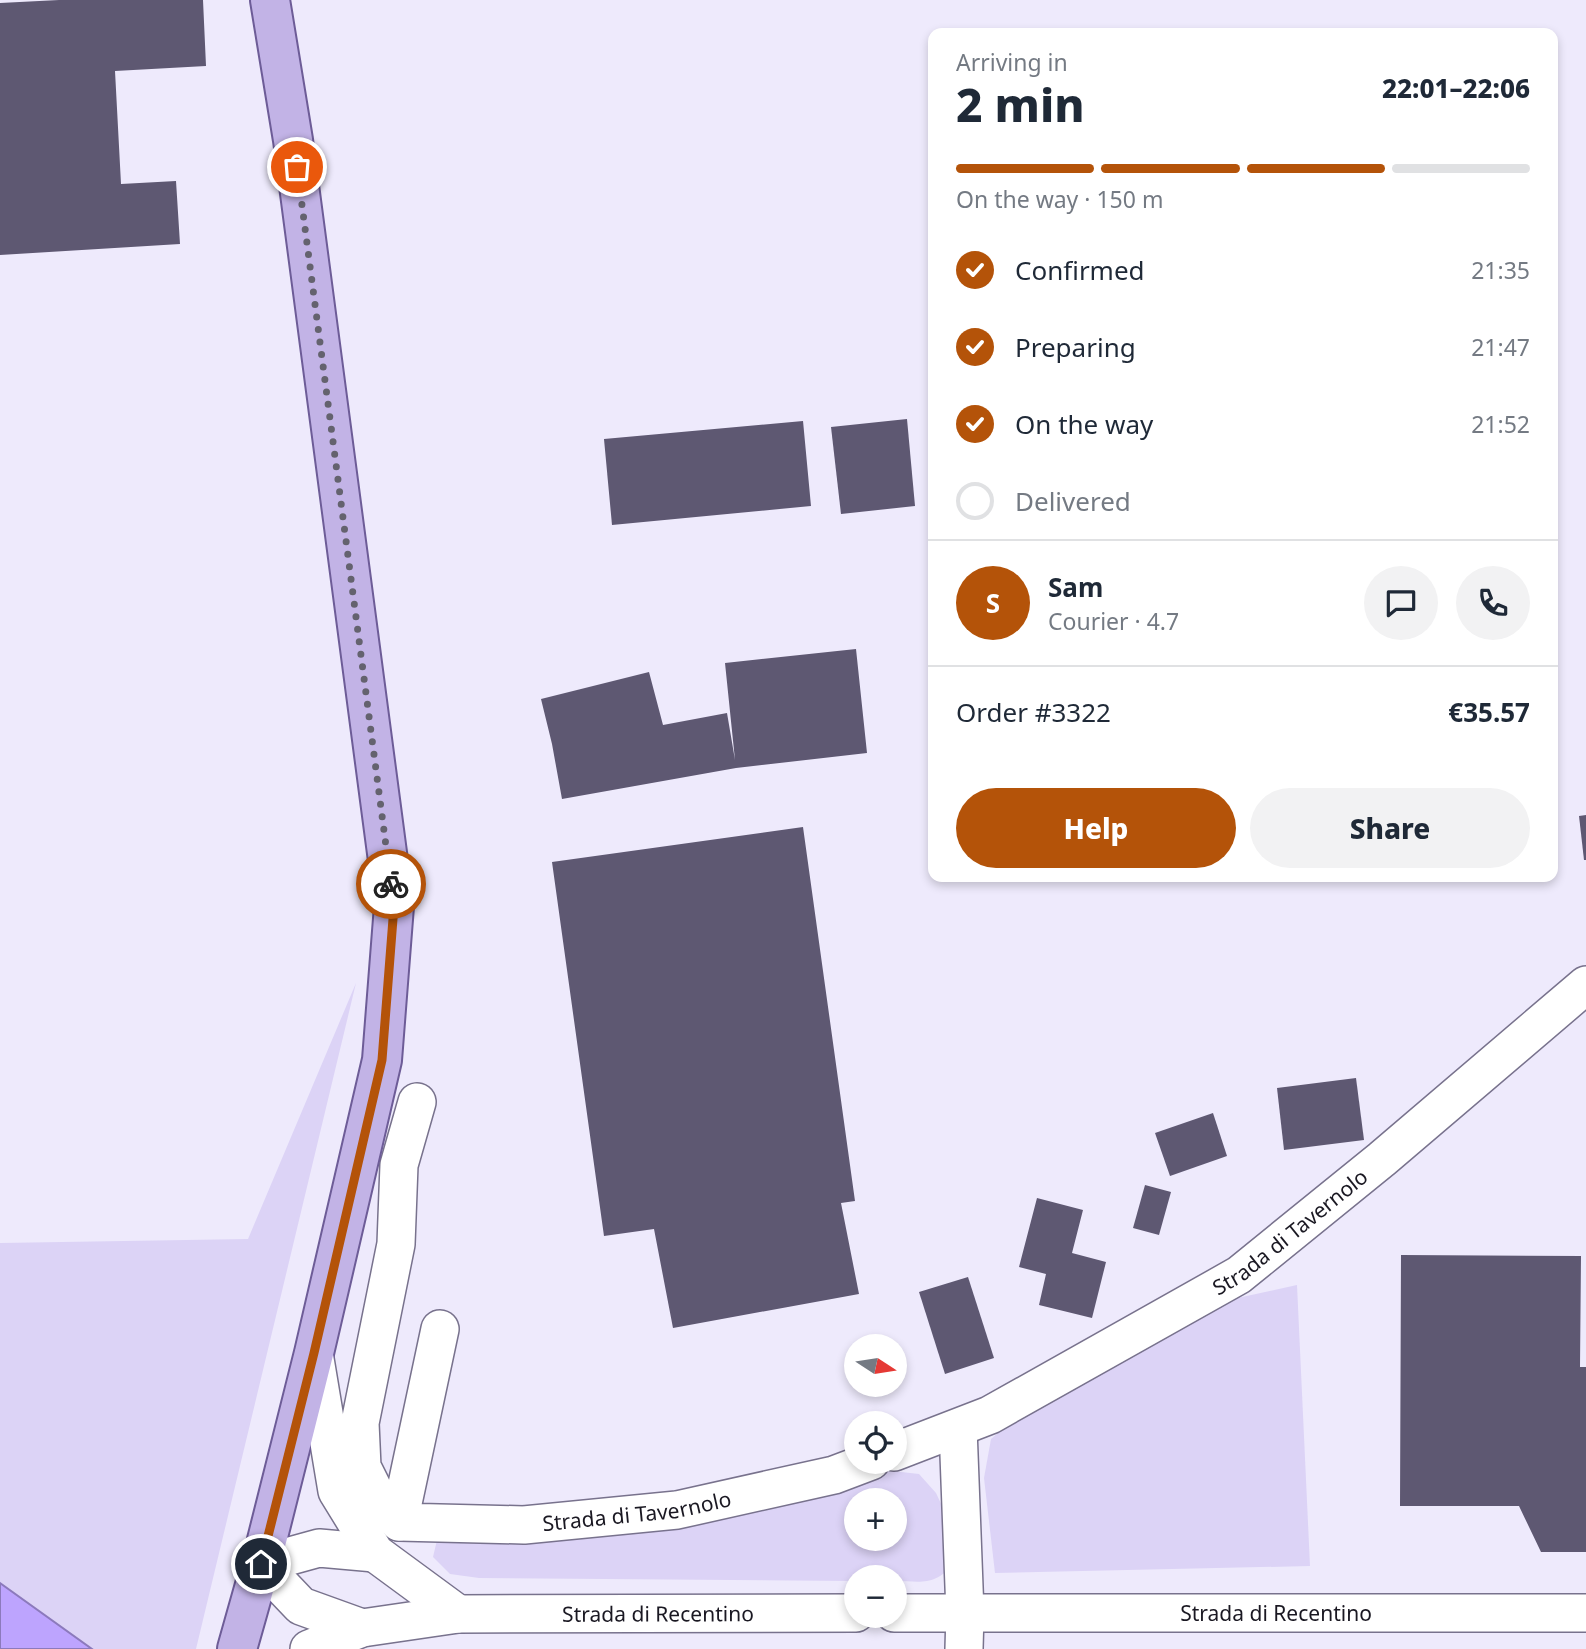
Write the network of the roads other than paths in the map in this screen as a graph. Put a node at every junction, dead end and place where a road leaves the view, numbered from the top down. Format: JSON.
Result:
{"nodes":[{"id":1,"x":270,"y":0,"type":"edge"},
{"id":2,"x":1586,"y":985,"type":"edge"},
{"id":3,"x":417,"y":1102,"type":"dead end"},
{"id":4,"x":440,"y":1329,"type":"dead end"},
{"id":5,"x":314,"y":1353,"type":"junction"},
{"id":6,"x":958,"y":1428,"type":"junction"},
{"id":7,"x":907,"y":1447,"type":"edge"},
{"id":8,"x":844,"y":1471,"type":"edge"},
{"id":9,"x":399,"y":1522,"type":"junction"},
{"id":10,"x":375,"y":1553,"type":"junction"},
{"id":11,"x":261,"y":1564,"type":"junction"},
{"id":12,"x":844,"y":1613,"type":"edge"},
{"id":13,"x":907,"y":1613,"type":"edge"},
{"id":14,"x":965,"y":1613,"type":"junction"},
{"id":15,"x":1586,"y":1613,"type":"edge"},
{"id":16,"x":458,"y":1614,"type":"junction"},
{"id":17,"x":362,"y":1628,"type":"junction"},
{"id":18,"x":237,"y":1649,"type":"edge"},
{"id":19,"x":309,"y":1649,"type":"edge"},
{"id":20,"x":964,"y":1649,"type":"edge"}],
"edges":[{"from":1,"to":5,"type":"main road"},
{"from":2,"to":6,"type":"street","name":"Strada di Tavernolo"},
{"from":3,"to":9,"type":"street"},
{"from":4,"to":9,"type":"street"},
{"from":5,"to":10,"type":"street"},
{"from":5,"to":11,"type":"main road"},
{"from":6,"to":7,"type":"street","name":"Strada di Tavernolo"},
{"from":6,"to":14,"type":"street"},
{"from":8,"to":9,"type":"street","name":"Strada di Tavernolo"},
{"from":10,"to":11,"type":"street"},
{"from":10,"to":16,"type":"street"},
{"from":11,"to":17,"type":"street","name":"Strada di Recentino"},
{"from":11,"to":18,"type":"main road"},
{"from":12,"to":16,"type":"street","name":"Strada di Recentino"},
{"from":13,"to":14,"type":"street","name":"Strada di Recentino"},
{"from":14,"to":15,"type":"street","name":"Strada di Recentino"},
{"from":14,"to":20,"type":"street"},
{"from":16,"to":17,"type":"street","name":"Strada di Recentino"},
{"from":17,"to":19,"type":"street","name":"Strada di Recentino"}]}
